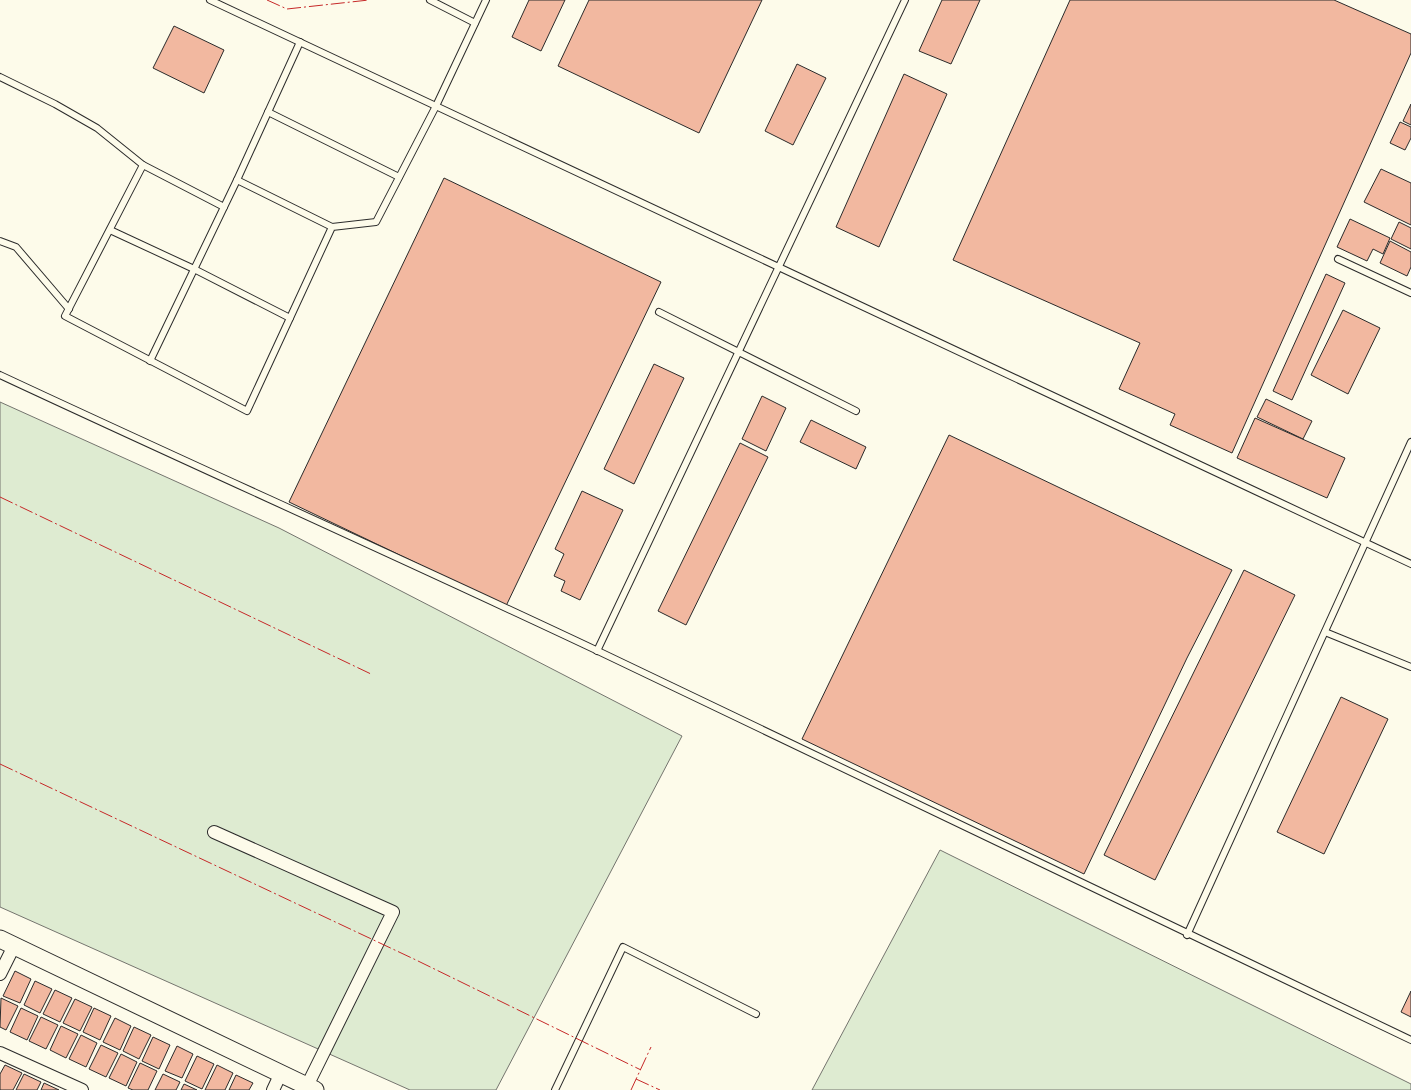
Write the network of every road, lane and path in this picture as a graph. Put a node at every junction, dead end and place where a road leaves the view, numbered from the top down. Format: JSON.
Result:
{"nodes":[{"id":1,"x":210,"y":0,"type":"edge"},
{"id":2,"x":430,"y":0,"type":"edge"},
{"id":3,"x":486,"y":0,"type":"edge"},
{"id":4,"x":905,"y":0,"type":"edge"},
{"id":5,"x":475,"y":23,"type":"junction"},
{"id":6,"x":300,"y":42,"type":"junction"},
{"id":7,"x":0,"y":77,"type":"edge"},
{"id":8,"x":436,"y":106,"type":"junction"},
{"id":9,"x":268,"y":112,"type":"junction"},
{"id":10,"x":143,"y":165,"type":"junction"},
{"id":11,"x":399,"y":177,"type":"junction"},
{"id":12,"x":237,"y":180,"type":"junction"},
{"id":13,"x":224,"y":207,"type":"junction"},
{"id":14,"x":332,"y":227,"type":"junction"},
{"id":15,"x":110,"y":230,"type":"junction"},
{"id":16,"x":0,"y":241,"type":"edge"},
{"id":17,"x":1338,"y":259,"type":"dead end"},
{"id":18,"x":778,"y":267,"type":"junction"},
{"id":19,"x":194,"y":269,"type":"junction"},
{"id":20,"x":1411,"y":293,"type":"edge"},
{"id":21,"x":69,"y":309,"type":"junction"},
{"id":22,"x":659,"y":312,"type":"dead end"},
{"id":23,"x":290,"y":318,"type":"junction"},
{"id":24,"x":738,"y":352,"type":"junction"},
{"id":25,"x":150,"y":361,"type":"junction"},
{"id":26,"x":0,"y":375,"type":"edge"},
{"id":27,"x":856,"y":411,"type":"dead end"},
{"id":28,"x":1411,"y":442,"type":"edge"},
{"id":29,"x":1366,"y":543,"type":"junction"},
{"id":30,"x":1411,"y":564,"type":"edge"},
{"id":31,"x":1325,"y":632,"type":"junction"},
{"id":32,"x":597,"y":651,"type":"junction"},
{"id":33,"x":1411,"y":667,"type":"edge"},
{"id":34,"x":214,"y":832,"type":"dead end"},
{"id":35,"x":1187,"y":935,"type":"junction"},
{"id":36,"x":7,"y":943,"type":"edge"},
{"id":37,"x":0,"y":974,"type":"edge"},
{"id":38,"x":756,"y":1014,"type":"dead end"},
{"id":39,"x":1411,"y":1040,"type":"edge"},
{"id":40,"x":0,"y":1053,"type":"edge"},
{"id":41,"x":281,"y":1074,"type":"junction"},
{"id":42,"x":311,"y":1088,"type":"edge"},
{"id":43,"x":82,"y":1090,"type":"edge"},
{"id":44,"x":273,"y":1090,"type":"edge"},
{"id":45,"x":555,"y":1090,"type":"edge"}],
"edges":[{"from":1,"to":6,"type":"lane"},
{"from":2,"to":5,"type":"lane"},
{"from":3,"to":5,"type":"lane"},
{"from":4,"to":18,"type":"lane"},
{"from":5,"to":8,"type":"lane"},
{"from":6,"to":8,"type":"lane"},
{"from":6,"to":9,"type":"lane"},
{"from":7,"to":10,"type":"lane"},
{"from":8,"to":11,"type":"lane"},
{"from":8,"to":18,"type":"lane"},
{"from":9,"to":11,"type":"lane"},
{"from":9,"to":12,"type":"lane"},
{"from":10,"to":13,"type":"lane"},
{"from":10,"to":15,"type":"lane"},
{"from":11,"to":14,"type":"lane"},
{"from":12,"to":13,"type":"lane"},
{"from":12,"to":14,"type":"lane"},
{"from":13,"to":19,"type":"lane"},
{"from":14,"to":23,"type":"lane"},
{"from":15,"to":19,"type":"lane"},
{"from":15,"to":21,"type":"lane"},
{"from":16,"to":21,"type":"lane"},
{"from":17,"to":20,"type":"lane"},
{"from":18,"to":24,"type":"lane"},
{"from":18,"to":29,"type":"lane"},
{"from":19,"to":23,"type":"lane"},
{"from":19,"to":25,"type":"lane"},
{"from":21,"to":25,"type":"lane"},
{"from":22,"to":24,"type":"lane"},
{"from":23,"to":25,"type":"lane"},
{"from":24,"to":27,"type":"lane"},
{"from":24,"to":32,"type":"lane"},
{"from":26,"to":32,"type":"lane"},
{"from":28,"to":29,"type":"lane"},
{"from":29,"to":30,"type":"lane"},
{"from":29,"to":31,"type":"lane"},
{"from":31,"to":33,"type":"lane"},
{"from":31,"to":35,"type":"lane"},
{"from":32,"to":35,"type":"lane"},
{"from":34,"to":42,"type":"street"},
{"from":35,"to":39,"type":"lane"},
{"from":36,"to":37,"type":"street"},
{"from":36,"to":41,"type":"street"},
{"from":38,"to":45,"type":"lane"},
{"from":40,"to":43,"type":"street"},
{"from":41,"to":42,"type":"street"},
{"from":41,"to":44,"type":"street"}]}
